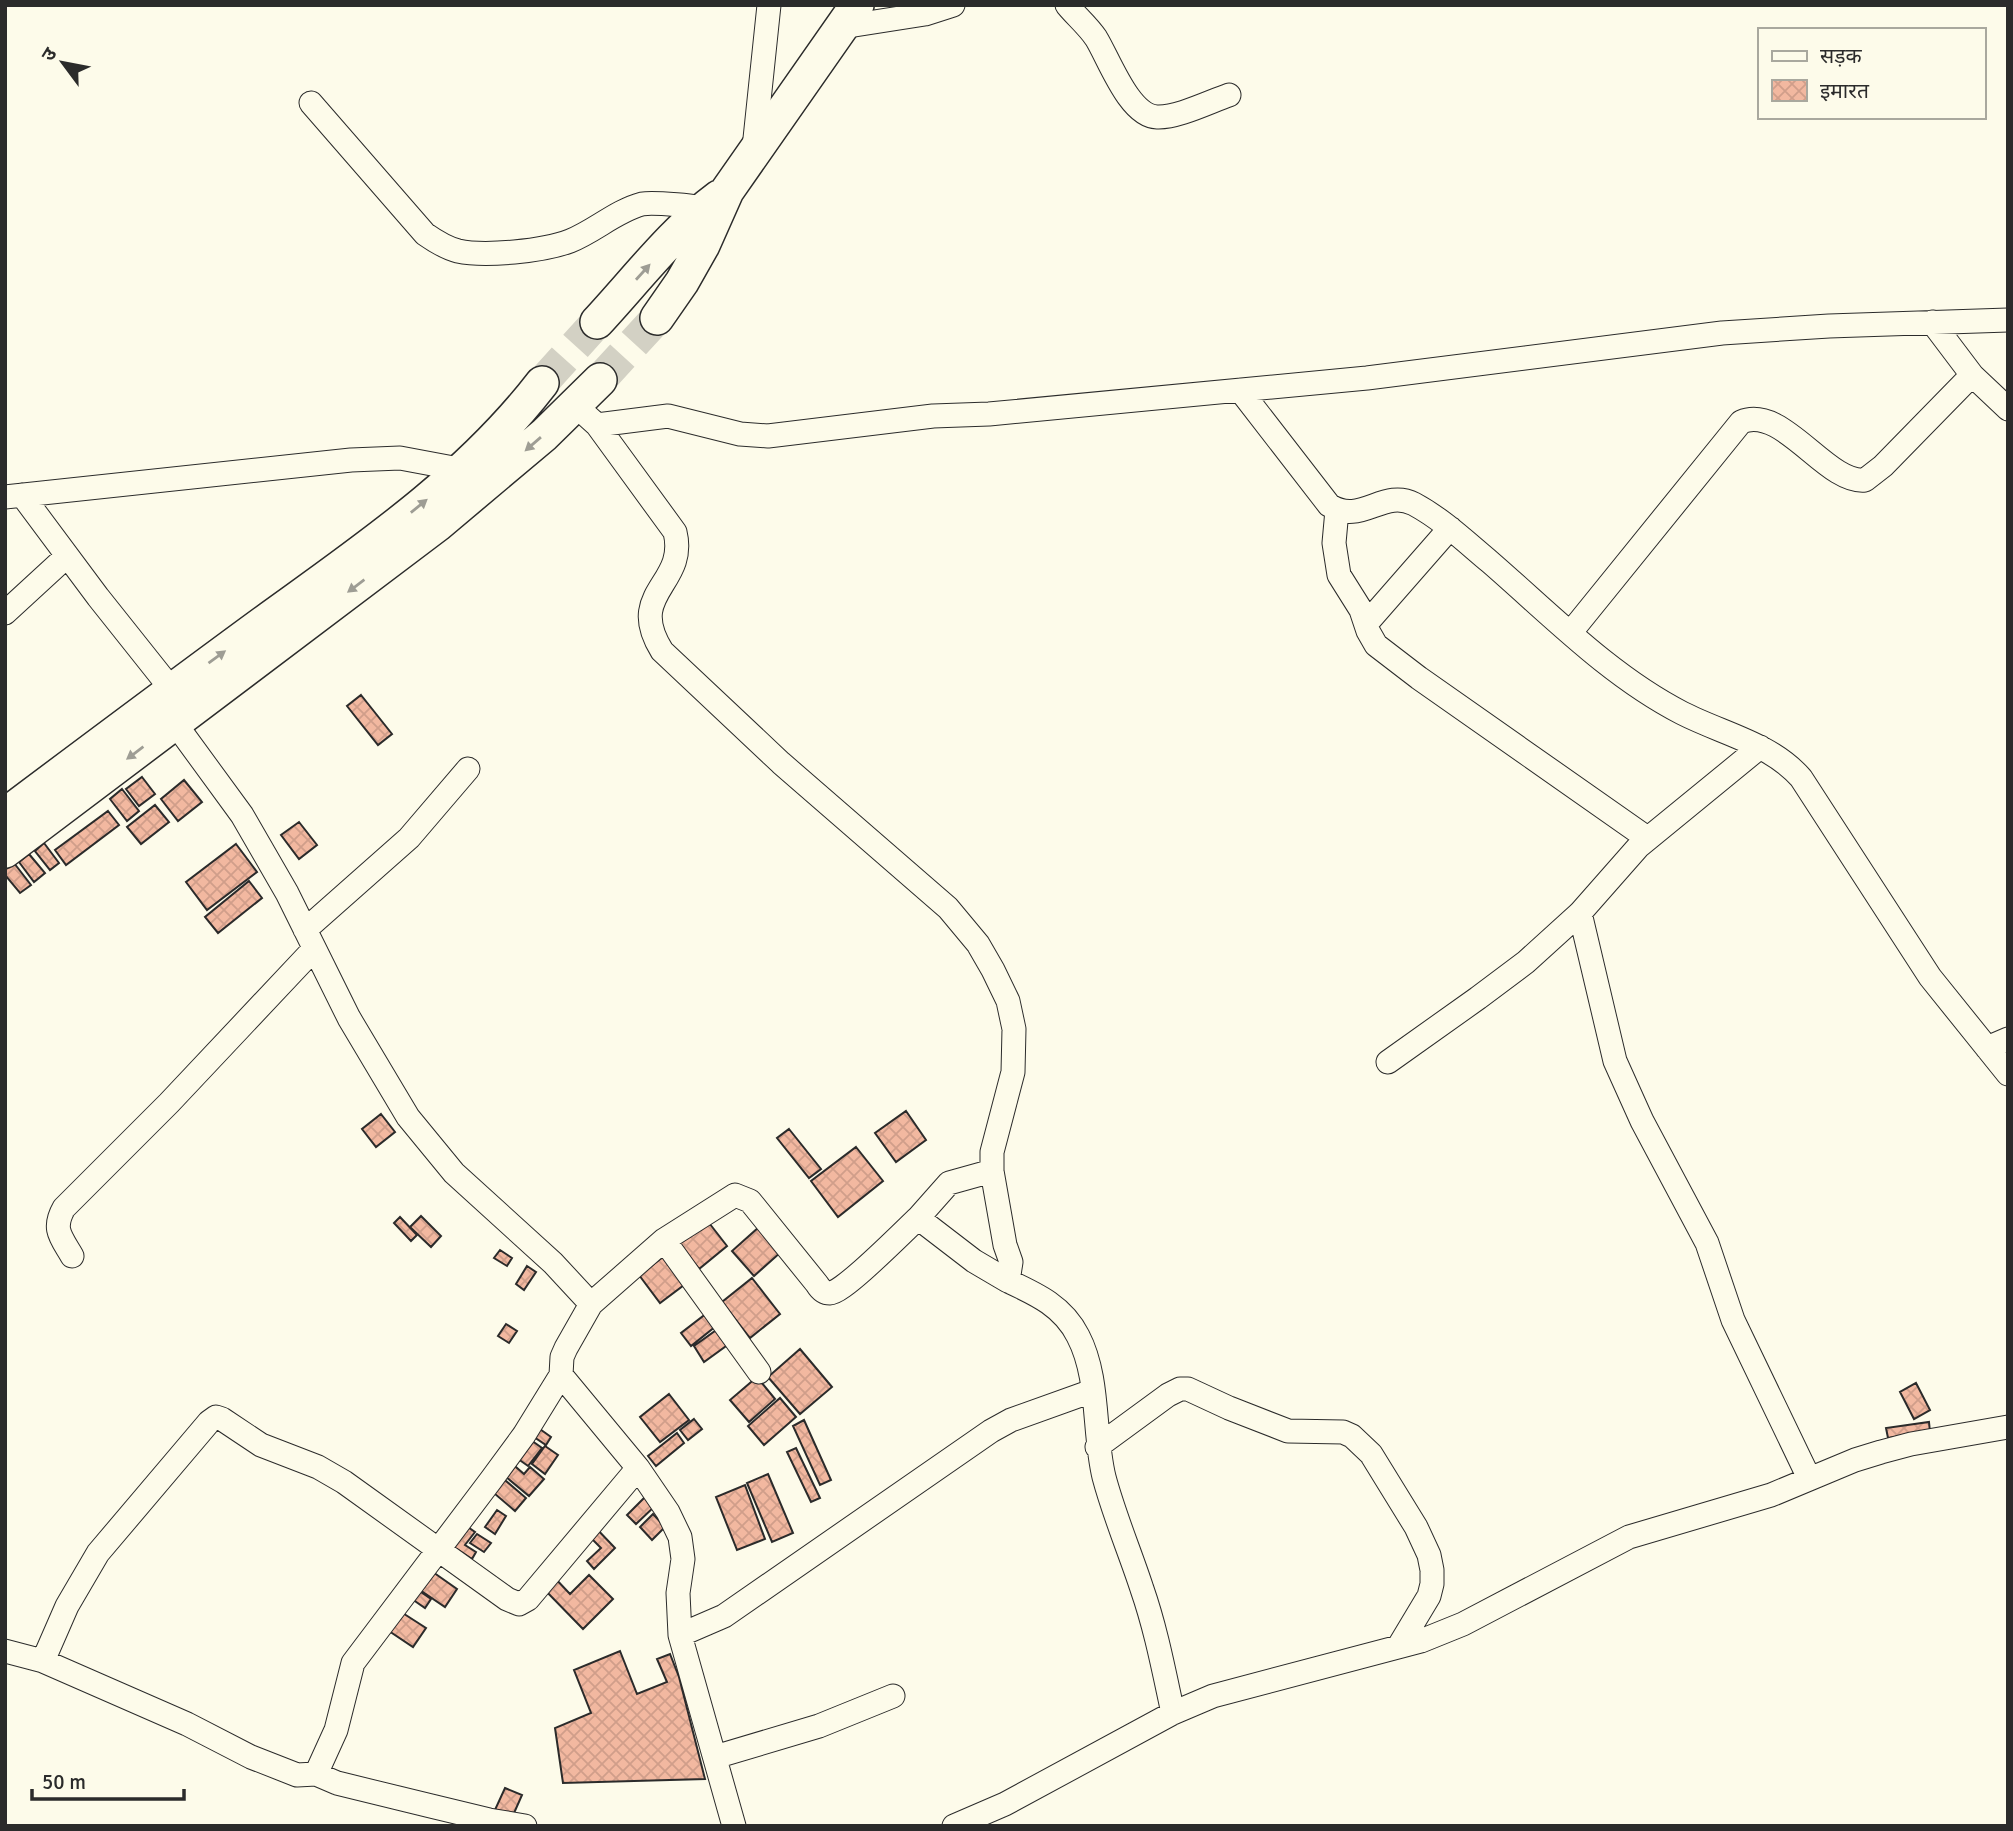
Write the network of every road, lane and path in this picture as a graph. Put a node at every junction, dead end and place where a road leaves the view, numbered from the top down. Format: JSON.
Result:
{"nodes":[{"id":1,"x":769,"y":5,"type":"edge"},
{"id":2,"x":953,"y":5,"type":"edge"},
{"id":3,"x":1067,"y":5,"type":"edge"},
{"id":4,"x":850,"y":16,"type":"edge"},
{"id":5,"x":1229,"y":95,"type":"dead end"},
{"id":6,"x":311,"y":103,"type":"dead end"},
{"id":7,"x":754,"y":155,"type":"junction"},
{"id":8,"x":716,"y":204,"type":"junction"},
{"id":9,"x":657,"y":318,"type":"tunnel mouth"},
{"id":10,"x":2008,"y":320,"type":"edge"},
{"id":11,"x":597,"y":322,"type":"tunnel mouth"},
{"id":12,"x":1932,"y":322,"type":"junction"},
{"id":13,"x":1972,"y":375,"type":"junction"},
{"id":14,"x":600,"y":380,"type":"tunnel mouth"},
{"id":15,"x":542,"y":383,"type":"tunnel mouth"},
{"id":16,"x":1240,"y":390,"type":"junction"},
{"id":17,"x":2008,"y":409,"type":"edge"},
{"id":18,"x":586,"y":415,"type":"junction"},
{"id":19,"x":464,"y":470,"type":"junction"},
{"id":20,"x":14,"y":496,"type":"edge"},
{"id":21,"x":1337,"y":510,"type":"junction"},
{"id":22,"x":1450,"y":528,"type":"junction"},
{"id":23,"x":67,"y":556,"type":"junction"},
{"id":24,"x":5,"y":613,"type":"edge"},
{"id":25,"x":1366,"y":624,"type":"junction"},
{"id":26,"x":1571,"y":632,"type":"junction"},
{"id":27,"x":168,"y":704,"type":"junction"},
{"id":28,"x":1760,"y":747,"type":"junction"},
{"id":29,"x":468,"y":769,"type":"dead end"},
{"id":30,"x":5,"y":815,"type":"edge"},
{"id":31,"x":1647,"y":838,"type":"junction"},
{"id":32,"x":5,"y":851,"type":"edge"},
{"id":33,"x":1580,"y":913,"type":"junction"},
{"id":34,"x":310,"y":940,"type":"junction"},
{"id":35,"x":1997,"y":1044,"type":"edge"},
{"id":36,"x":1388,"y":1062,"type":"dead end"},
{"id":37,"x":2008,"y":1074,"type":"edge"},
{"id":38,"x":992,"y":1171,"type":"junction"},
{"id":39,"x":918,"y":1218,"type":"junction"},
{"id":40,"x":664,"y":1240,"type":"junction"},
{"id":41,"x":72,"y":1256,"type":"dead end"},
{"id":42,"x":1008,"y":1281,"type":"junction"},
{"id":43,"x":591,"y":1304,"type":"junction"},
{"id":44,"x":759,"y":1371,"type":"dead end"},
{"id":45,"x":561,"y":1376,"type":"junction"},
{"id":46,"x":1092,"y":1391,"type":"junction"},
{"id":47,"x":2008,"y":1427,"type":"edge"},
{"id":48,"x":1097,"y":1447,"type":"junction"},
{"id":49,"x":638,"y":1468,"type":"junction"},
{"id":50,"x":1809,"y":1478,"type":"junction"},
{"id":51,"x":438,"y":1549,"type":"junction"},
{"id":52,"x":680,"y":1634,"type":"junction"},
{"id":53,"x":1399,"y":1646,"type":"junction"},
{"id":54,"x":5,"y":1651,"type":"edge"},
{"id":55,"x":43,"y":1661,"type":"junction"},
{"id":56,"x":892,"y":1696,"type":"dead end"},
{"id":57,"x":1173,"y":1713,"type":"junction"},
{"id":58,"x":715,"y":1757,"type":"junction"},
{"id":59,"x":316,"y":1774,"type":"junction"},
{"id":60,"x":524,"y":1826,"type":"edge"},
{"id":61,"x":734,"y":1826,"type":"edge"},
{"id":62,"x":954,"y":1826,"type":"edge"}],
"edges":[{"from":1,"to":7,"type":"street"},
{"from":2,"to":4,"type":"street"},
{"from":3,"to":5,"type":"street"},
{"from":4,"to":7,"type":"highway"},
{"from":6,"to":8,"type":"street"},
{"from":7,"to":8,"type":"highway"},
{"from":8,"to":9,"type":"highway"},
{"from":11,"to":8,"type":"highway","one_way":true},
{"from":10,"to":12,"type":"street"},
{"from":12,"to":13,"type":"street"},
{"from":12,"to":16,"type":"street"},
{"from":13,"to":17,"type":"street"},
{"from":13,"to":26,"type":"street"},
{"from":14,"to":18,"type":"highway"},
{"from":15,"to":19,"type":"highway"},
{"from":16,"to":18,"type":"street"},
{"from":16,"to":21,"type":"street"},
{"from":18,"to":27,"type":"highway","one_way":true},
{"from":18,"to":38,"type":"street"},
{"from":19,"to":20,"type":"street"},
{"from":27,"to":19,"type":"highway","one_way":true},
{"from":20,"to":23,"type":"street"},
{"from":21,"to":22,"type":"street"},
{"from":21,"to":25,"type":"street"},
{"from":22,"to":25,"type":"street"},
{"from":22,"to":26,"type":"street"},
{"from":23,"to":24,"type":"street"},
{"from":23,"to":27,"type":"street"},
{"from":25,"to":31,"type":"street"},
{"from":26,"to":28,"type":"street"},
{"from":27,"to":30,"type":"highway"},
{"from":27,"to":32,"type":"highway","one_way":true},
{"from":27,"to":34,"type":"street"},
{"from":28,"to":31,"type":"street"},
{"from":28,"to":35,"type":"street"},
{"from":29,"to":34,"type":"street"},
{"from":31,"to":33,"type":"street"},
{"from":33,"to":36,"type":"street"},
{"from":33,"to":50,"type":"street"},
{"from":34,"to":41,"type":"street"},
{"from":34,"to":43,"type":"street"},
{"from":35,"to":37,"type":"street"},
{"from":38,"to":39,"type":"street"},
{"from":38,"to":42,"type":"street"},
{"from":39,"to":40,"type":"street"},
{"from":39,"to":42,"type":"street"},
{"from":40,"to":43,"type":"street"},
{"from":40,"to":44,"type":"street"},
{"from":42,"to":46,"type":"street"},
{"from":43,"to":45,"type":"street"},
{"from":45,"to":49,"type":"street"},
{"from":45,"to":51,"type":"street"},
{"from":46,"to":48,"type":"street"},
{"from":46,"to":52,"type":"street"},
{"from":47,"to":50,"type":"street"},
{"from":48,"to":53,"type":"street"},
{"from":48,"to":57,"type":"street"},
{"from":49,"to":51,"type":"street"},
{"from":49,"to":52,"type":"street"},
{"from":50,"to":53,"type":"street"},
{"from":51,"to":55,"type":"street"},
{"from":51,"to":59,"type":"street"},
{"from":52,"to":58,"type":"street"},
{"from":53,"to":57,"type":"street"},
{"from":54,"to":55,"type":"street"},
{"from":55,"to":59,"type":"street"},
{"from":56,"to":58,"type":"street"},
{"from":57,"to":62,"type":"street"},
{"from":58,"to":61,"type":"street"},
{"from":59,"to":60,"type":"street"}]}
